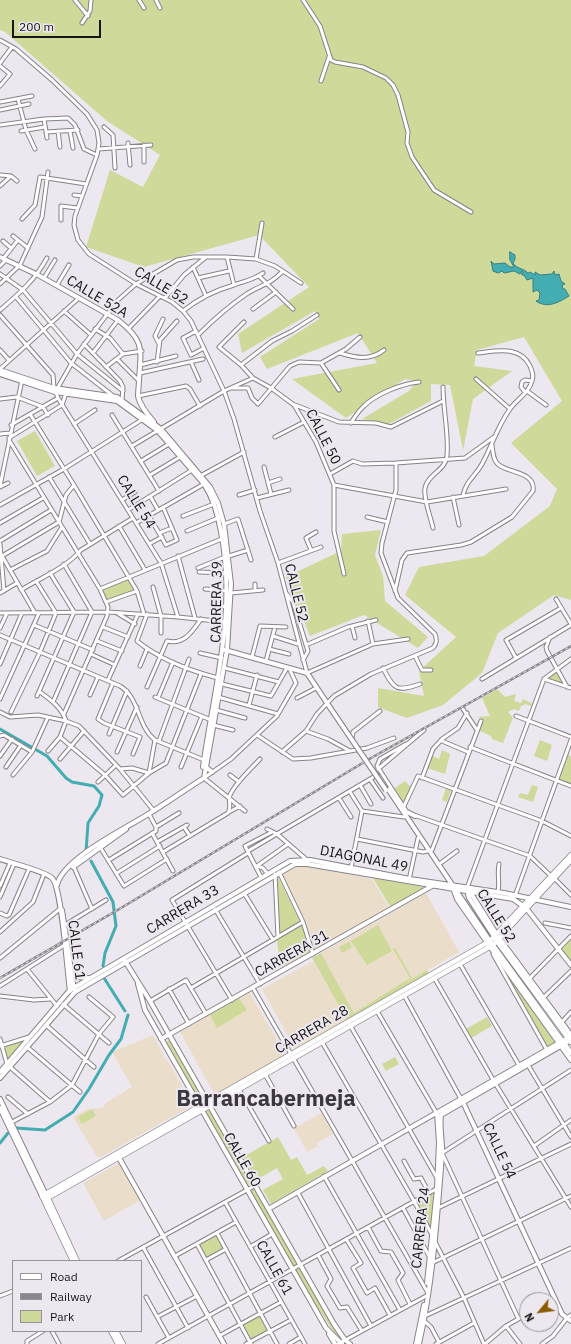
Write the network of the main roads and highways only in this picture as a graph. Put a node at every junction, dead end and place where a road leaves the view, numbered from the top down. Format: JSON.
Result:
{"nodes":[{"id":1,"x":3,"y":259,"type":"edge"},
{"id":2,"x":0,"y":370,"type":"edge"},
{"id":3,"x":0,"y":374,"type":"edge"},
{"id":4,"x":22,"y":379,"type":"junction"},
{"id":5,"x":55,"y":389,"type":"junction"},
{"id":6,"x":144,"y":418,"type":"junction"},
{"id":7,"x":159,"y":429,"type":"junction"},
{"id":8,"x":224,"y":538,"type":"junction"},
{"id":9,"x":227,"y":556,"type":"junction"},
{"id":10,"x":229,"y":592,"type":"junction"},
{"id":11,"x":228,"y":623,"type":"junction"},
{"id":12,"x":225,"y":650,"type":"junction"},
{"id":13,"x":212,"y":722,"type":"junction"},
{"id":14,"x":206,"y":767,"type":"junction"},
{"id":15,"x":212,"y":772,"type":"road end"},
{"id":16,"x":202,"y":779,"type":"junction"},
{"id":17,"x":387,"y":790,"type":"junction"},
{"id":18,"x":395,"y":799,"type":"junction"},
{"id":19,"x":415,"y":816,"type":"road end"},
{"id":20,"x":129,"y":826,"type":"junction"},
{"id":21,"x":428,"y":850,"type":"junction"},
{"id":22,"x":571,"y":855,"type":"edge"},
{"id":23,"x":0,"y":859,"type":"edge"},
{"id":24,"x":307,"y":860,"type":"joint"},
{"id":25,"x":571,"y":860,"type":"edge"},
{"id":26,"x":302,"y":863,"type":"joint"},
{"id":27,"x":73,"y":866,"type":"junction"},
{"id":28,"x":274,"y":869,"type":"junction"},
{"id":29,"x":63,"y":872,"type":"junction"},
{"id":30,"x":267,"y":873,"type":"junction"},
{"id":31,"x":277,"y":873,"type":"junction"},
{"id":32,"x":50,"y":876,"type":"junction"},
{"id":33,"x":552,"y":877,"type":"junction"},
{"id":34,"x":270,"y":878,"type":"junction"},
{"id":35,"x":409,"y":880,"type":"junction"},
{"id":36,"x":432,"y":886,"type":"junction"},
{"id":37,"x":57,"y":887,"type":"junction"},
{"id":38,"x":454,"y":888,"type":"junction"},
{"id":39,"x":468,"y":890,"type":"junction"},
{"id":40,"x":531,"y":900,"type":"junction"},
{"id":41,"x":525,"y":907,"type":"junction"},
{"id":42,"x":571,"y":907,"type":"edge"},
{"id":43,"x":61,"y":908,"type":"junction"},
{"id":44,"x":473,"y":915,"type":"junction"},
{"id":45,"x":473,"y":922,"type":"junction"},
{"id":46,"x":186,"y":924,"type":"junction"},
{"id":47,"x":494,"y":942,"type":"junction"},
{"id":48,"x":66,"y":944,"type":"junction"},
{"id":49,"x":124,"y":960,"type":"junction"},
{"id":50,"x":571,"y":965,"type":"edge"},
{"id":51,"x":71,"y":972,"type":"junction"},
{"id":52,"x":90,"y":978,"type":"junction"},
{"id":53,"x":528,"y":979,"type":"junction"},
{"id":54,"x":137,"y":982,"type":"junction"},
{"id":55,"x":72,"y":991,"type":"junction"},
{"id":56,"x":404,"y":993,"type":"junction"},
{"id":57,"x":349,"y":1024,"type":"junction"},
{"id":58,"x":170,"y":1035,"type":"junction"},
{"id":59,"x":570,"y":1038,"type":"edge"},
{"id":60,"x":161,"y":1039,"type":"junction"},
{"id":61,"x":562,"y":1043,"type":"junction"},
{"id":62,"x":571,"y":1052,"type":"edge"},
{"id":63,"x":293,"y":1057,"type":"junction"},
{"id":64,"x":571,"y":1060,"type":"edge"},
{"id":65,"x":8,"y":1065,"type":"junction"},
{"id":66,"x":520,"y":1067,"type":"junction"},
{"id":67,"x":0,"y":1072,"type":"edge"},
{"id":68,"x":0,"y":1078,"type":"edge"},
{"id":69,"x":0,"y":1099,"type":"edge"},
{"id":70,"x":462,"y":1100,"type":"junction"},
{"id":71,"x":210,"y":1104,"type":"junction"},
{"id":72,"x":0,"y":1108,"type":"edge"},
{"id":73,"x":201,"y":1110,"type":"junction"},
{"id":74,"x":439,"y":1114,"type":"junction"},
{"id":75,"x":118,"y":1156,"type":"junction"},
{"id":76,"x":438,"y":1179,"type":"junction"},
{"id":77,"x":438,"y":1188,"type":"junction"},
{"id":78,"x":45,"y":1197,"type":"junction"},
{"id":79,"x":270,"y":1208,"type":"junction"},
{"id":80,"x":73,"y":1260,"type":"edge"},
{"id":81,"x":76,"y":1260,"type":"edge"},
{"id":82,"x":431,"y":1263,"type":"junction"},
{"id":83,"x":427,"y":1294,"type":"junction"},
{"id":84,"x":569,"y":1316,"type":"edge"},
{"id":85,"x":571,"y":1321,"type":"edge"},
{"id":86,"x":326,"y":1328,"type":"junction"},
{"id":87,"x":112,"y":1332,"type":"edge"},
{"id":88,"x":117,"y":1332,"type":"edge"},
{"id":89,"x":341,"y":1343,"type":"edge"},
{"id":90,"x":118,"y":1344,"type":"edge"},
{"id":91,"x":123,"y":1344,"type":"edge"},
{"id":92,"x":224,"y":1344,"type":"edge"},
{"id":93,"x":334,"y":1344,"type":"edge"},
{"id":94,"x":350,"y":1344,"type":"edge"},
{"id":95,"x":416,"y":1344,"type":"edge"},
{"id":96,"x":419,"y":1344,"type":"edge"}],
"edges":[{"from":1,"to":7,"type":"main road","name":"CALLE 52A"},
{"from":2,"to":4,"type":"main road","name":"CARRERA 39"},
{"from":3,"to":4,"type":"main road","name":"CARRERA 39"},
{"from":4,"to":5,"type":"main road","name":"CARRERA 39"},
{"from":5,"to":6,"type":"main road","name":"CARRERA 39"},
{"from":5,"to":6,"type":"main road","name":"CARRERA 39"},
{"from":6,"to":7,"type":"main road","name":"CARRERA 39"},
{"from":7,"to":8,"type":"main road","name":"CARRERA 39"},
{"from":7,"to":8,"type":"main road","name":"CARRERA 39"},
{"from":8,"to":9,"type":"main road","name":"CARRERA 39"},
{"from":9,"to":10,"type":"main road","name":"CARRERA 39"},
{"from":9,"to":10,"type":"main road","name":"CARRERA 39"},
{"from":10,"to":11,"type":"main road","name":"CARRERA 39"},
{"from":10,"to":11,"type":"main road","name":"CARRERA 39"},
{"from":11,"to":12,"type":"main road","name":"CARRERA 39"},
{"from":12,"to":13,"type":"main road","name":"CARRERA 39"},
{"from":12,"to":13,"type":"main road","name":"CARRERA 39"},
{"from":12,"to":17,"type":"main road","name":"CALLE 52","bridge":true},
{"from":13,"to":14,"type":"main road","name":"CARRERA 39"},
{"from":13,"to":16,"type":"main road","name":"CARRERA 39"},
{"from":14,"to":15,"type":"main road"},
{"from":14,"to":16,"type":"main road","name":"CARRERA 39"},
{"from":16,"to":20,"type":"main road"},
{"from":17,"to":18,"type":"main road","name":"CALLE 52"},
{"from":17,"to":21,"type":"main road","name":"CALLE 52"},
{"from":18,"to":19,"type":"main road"},
{"from":18,"to":21,"type":"main road","name":"CALLE 52"},
{"from":20,"to":27,"type":"main road"},
{"from":20,"to":27,"type":"main road"},
{"from":21,"to":38,"type":"main road","name":"CALLE 52"},
{"from":22,"to":33,"type":"main road","name":"CARRERA 28"},
{"from":23,"to":32,"type":"main road"},
{"from":24,"to":28,"type":"main road","name":"CARRERA 33"},
{"from":24,"to":35,"type":"main road","name":"DIAGONAL 49"},
{"from":25,"to":33,"type":"main road","name":"CARRERA 28"},
{"from":26,"to":31,"type":"main road","name":"CARRERA 33"},
{"from":26,"to":35,"type":"main road","name":"DIAGONAL 49"},
{"from":27,"to":29,"type":"main road"},
{"from":27,"to":37,"type":"main road"},
{"from":28,"to":30,"type":"main road","name":"CARRERA 33"},
{"from":28,"to":31,"type":"main road"},
{"from":29,"to":32,"type":"main road"},
{"from":29,"to":37,"type":"main road"},
{"from":30,"to":34,"type":"main road"},
{"from":30,"to":46,"type":"main road","name":"CARRERA 33"},
{"from":31,"to":34,"type":"main road","name":"CARRERA 33"},
{"from":32,"to":37,"type":"main road","name":"CALLE 61"},
{"from":33,"to":40,"type":"main road","name":"CARRERA 28"},
{"from":34,"to":46,"type":"main road","name":"CARRERA 33"},
{"from":35,"to":36,"type":"main road","name":"DIAGONAL 49"},
{"from":35,"to":38,"type":"main road","name":"DIAGONAL 49"},
{"from":36,"to":38,"type":"main road","name":"DIAGONAL 49"},
{"from":36,"to":58,"type":"main road","name":"CARRERA 31"},
{"from":37,"to":43,"type":"main road","name":"CALLE 61"},
{"from":38,"to":39,"type":"main road","name":"DIAGONAL 49"},
{"from":38,"to":44,"type":"main road","name":"CALLE 52"},
{"from":38,"to":45,"type":"main road","name":"CALLE 52"},
{"from":39,"to":40,"type":"main road"},
{"from":39,"to":41,"type":"main road"},
{"from":39,"to":47,"type":"main road","name":"CALLE 52"},
{"from":40,"to":41,"type":"main road","name":"CARRERA 28"},
{"from":40,"to":42,"type":"main road"},
{"from":41,"to":47,"type":"main road","name":"CARRERA 28"},
{"from":41,"to":50,"type":"main road"},
{"from":43,"to":48,"type":"main road","name":"CALLE 61"},
{"from":43,"to":48,"type":"main road","name":"CALLE 61"},
{"from":44,"to":45,"type":"main road"},
{"from":44,"to":47,"type":"main road","name":"CALLE 52"},
{"from":45,"to":47,"type":"main road","name":"CALLE 52"},
{"from":46,"to":49,"type":"main road","name":"CARRERA 33"},
{"from":47,"to":53,"type":"main road","name":"CALLE 52"},
{"from":47,"to":56,"type":"main road","name":"CARRERA 28"},
{"from":47,"to":56,"type":"main road","name":"CARRERA 28"},
{"from":47,"to":61,"type":"main road","name":"CALLE 52"},
{"from":48,"to":51,"type":"main road","name":"CALLE 61"},
{"from":48,"to":55,"type":"main road","name":"CALLE 61"},
{"from":49,"to":52,"type":"main road","name":"CARRERA 33"},
{"from":49,"to":54,"type":"main road","name":"CALLE 60"},
{"from":49,"to":55,"type":"main road","name":"CARRERA 33"},
{"from":51,"to":52,"type":"main road"},
{"from":51,"to":55,"type":"main road","name":"CALLE 61"},
{"from":52,"to":55,"type":"main road","name":"CARRERA 33"},
{"from":53,"to":59,"type":"main road","name":"CALLE 52"},
{"from":53,"to":59,"type":"main road","name":"CALLE 52"},
{"from":54,"to":58,"type":"main road","name":"CALLE 60"},
{"from":54,"to":60,"type":"main road","name":"CALLE 60"},
{"from":55,"to":65,"type":"main road"},
{"from":55,"to":65,"type":"main road"},
{"from":56,"to":57,"type":"main road","name":"CARRERA 28"},
{"from":56,"to":57,"type":"main road","name":"CARRERA 28"},
{"from":57,"to":63,"type":"main road","name":"CARRERA 28"},
{"from":57,"to":63,"type":"main road","name":"CARRERA 28"},
{"from":58,"to":60,"type":"main road","name":"CARRERA 31"},
{"from":58,"to":71,"type":"main road","name":"CALLE 60"},
{"from":59,"to":61,"type":"main road"},
{"from":60,"to":73,"type":"main road","name":"CALLE 60"},
{"from":61,"to":62,"type":"main road","name":"CALLE 52"},
{"from":61,"to":64,"type":"main road","name":"CALLE 52"},
{"from":61,"to":66,"type":"main road"},
{"from":61,"to":66,"type":"main road"},
{"from":63,"to":71,"type":"main road","name":"CARRERA 28"},
{"from":63,"to":71,"type":"main road","name":"CARRERA 28"},
{"from":65,"to":67,"type":"main road"},
{"from":65,"to":68,"type":"main road"},
{"from":66,"to":70,"type":"main road"},
{"from":69,"to":78,"type":"main road"},
{"from":70,"to":74,"type":"main road"},
{"from":70,"to":84,"type":"main road","name":"CALLE 54"},
{"from":71,"to":73,"type":"main road","name":"CARRERA 28"},
{"from":71,"to":79,"type":"main road","name":"CALLE 60"},
{"from":72,"to":78,"type":"main road"},
{"from":73,"to":75,"type":"main road","name":"CARRERA 28"},
{"from":73,"to":86,"type":"main road","name":"CALLE 60"},
{"from":74,"to":76,"type":"main road","name":"CARRERA 24"},
{"from":74,"to":76,"type":"main road","name":"CARRERA 24"},
{"from":74,"to":79,"type":"main road"},
{"from":75,"to":78,"type":"main road","name":"CARRERA 28"},
{"from":75,"to":92,"type":"main road"},
{"from":76,"to":77,"type":"main road","name":"CARRERA 24"},
{"from":77,"to":82,"type":"main road","name":"CARRERA 24"},
{"from":77,"to":82,"type":"main road","name":"CARRERA 24"},
{"from":78,"to":80,"type":"main road"},
{"from":78,"to":81,"type":"main road"},
{"from":79,"to":89,"type":"main road","name":"CALLE 60"},
{"from":82,"to":83,"type":"main road","name":"CARRERA 24"},
{"from":83,"to":95,"type":"main road","name":"CARRERA 24"},
{"from":83,"to":96,"type":"main road","name":"CARRERA 24"},
{"from":84,"to":85,"type":"main road","name":"CALLE 54"},
{"from":86,"to":89,"type":"main road","name":"CALLE 60"},
{"from":86,"to":93,"type":"main road"},
{"from":87,"to":90,"type":"main road"},
{"from":88,"to":91,"type":"main road"},
{"from":89,"to":94,"type":"main road"}]}
